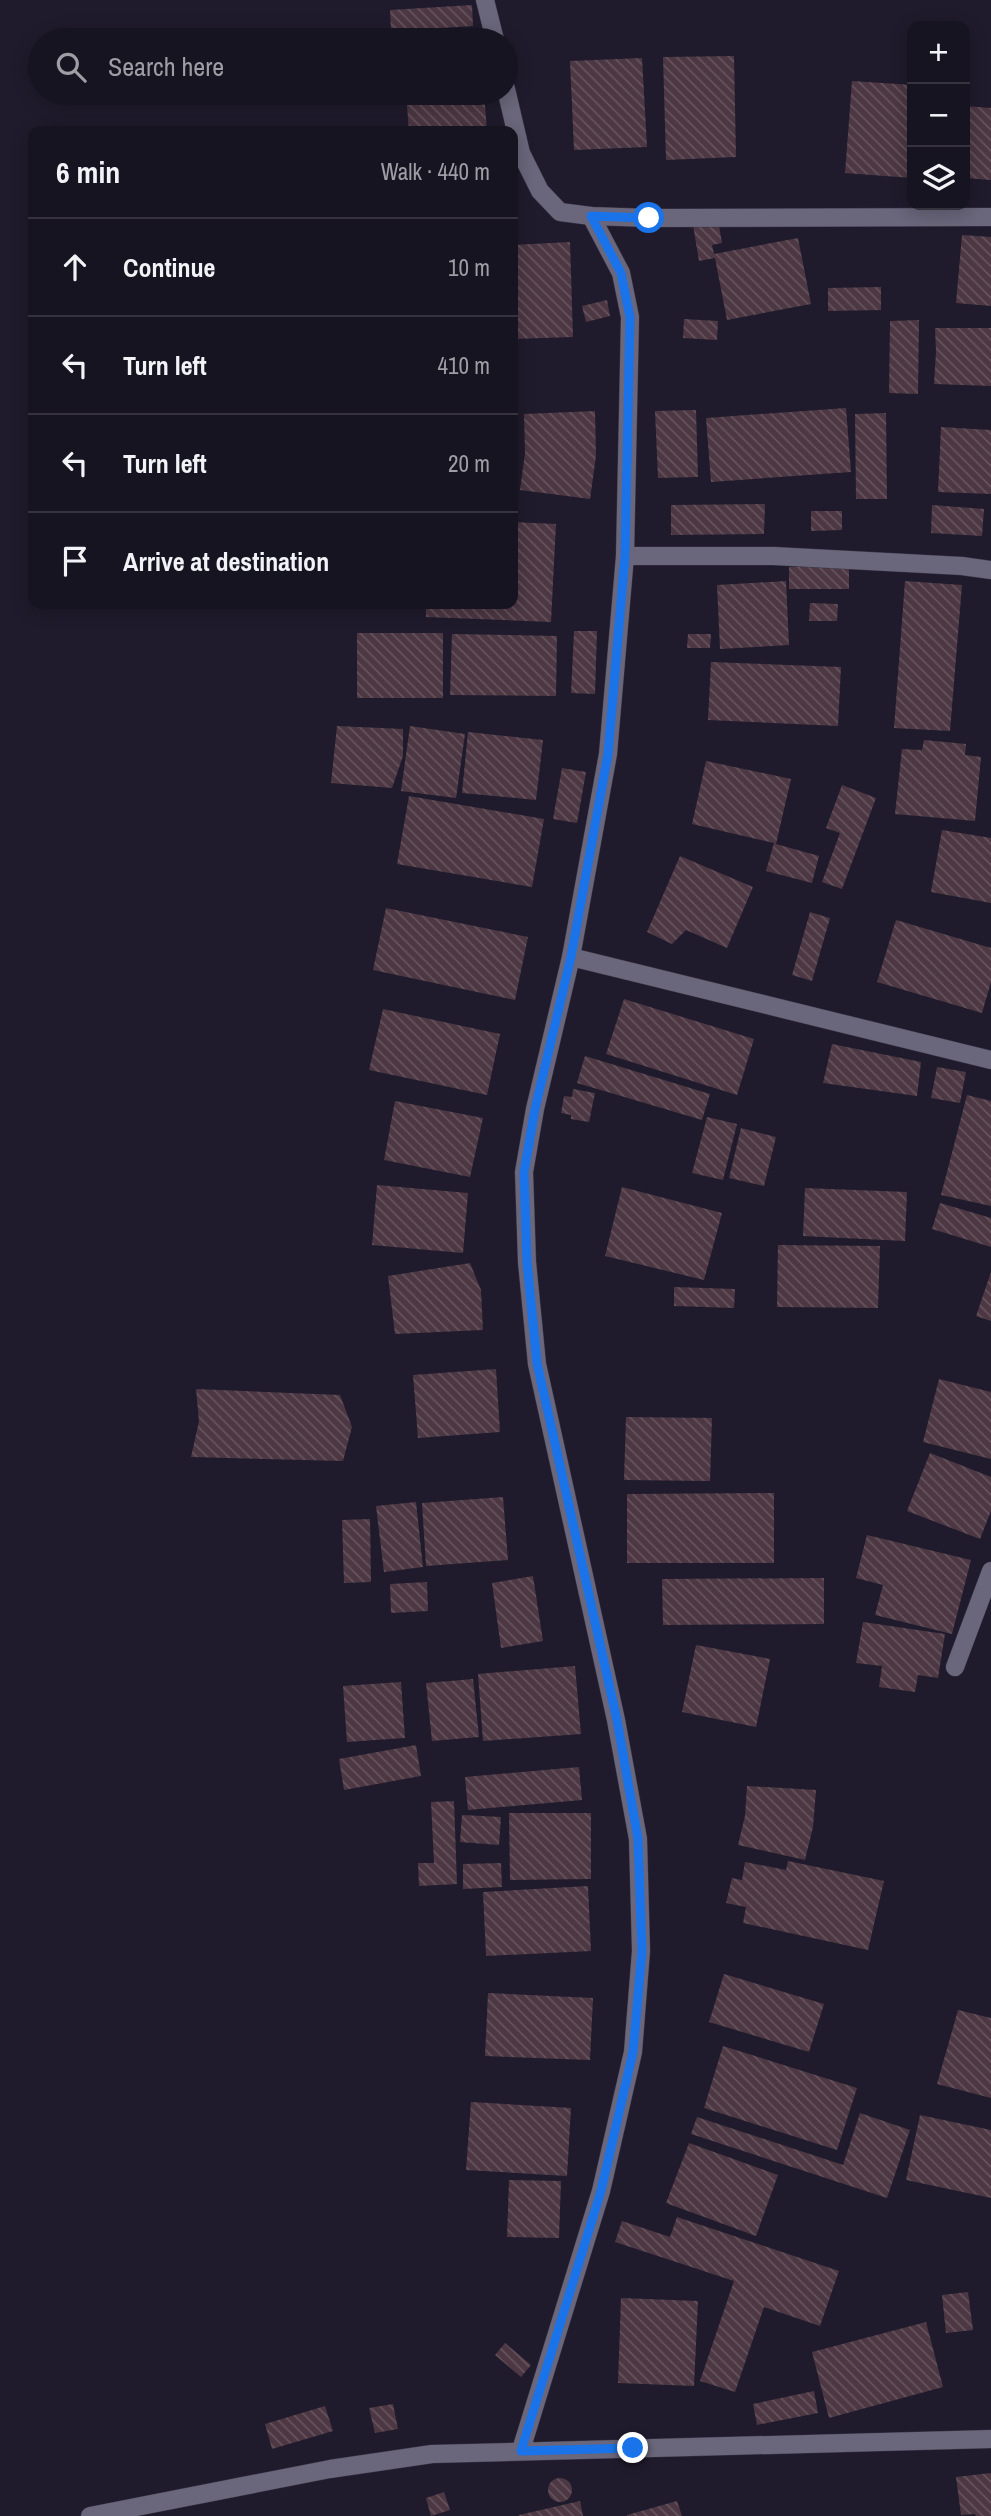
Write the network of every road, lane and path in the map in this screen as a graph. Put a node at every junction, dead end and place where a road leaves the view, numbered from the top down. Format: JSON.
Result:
{"nodes":[{"id":1,"x":485,"y":0,"type":"edge"},
{"id":2,"x":492,"y":28,"type":"edge"},
{"id":3,"x":510,"y":105,"type":"edge"},
{"id":4,"x":515,"y":126,"type":"edge"},
{"id":5,"x":518,"y":140,"type":"edge"},
{"id":6,"x":591,"y":216,"type":"junction"},
{"id":7,"x":991,"y":217,"type":"edge"},
{"id":8,"x":625,"y":556,"type":"junction"},
{"id":9,"x":991,"y":570,"type":"edge"},
{"id":10,"x":571,"y":957,"type":"junction"},
{"id":11,"x":991,"y":1060,"type":"edge"},
{"id":12,"x":991,"y":1571,"type":"edge"},
{"id":13,"x":955,"y":1667,"type":"dead end"},
{"id":14,"x":991,"y":2439,"type":"edge"},
{"id":15,"x":521,"y":2451,"type":"junction"},
{"id":16,"x":90,"y":2516,"type":"edge"}],
"edges":[{"from":1,"to":2,"type":"street"},
{"from":3,"to":4,"type":"street"},
{"from":5,"to":6,"type":"street"},
{"from":6,"to":7,"type":"street"},
{"from":6,"to":8,"type":"street"},
{"from":8,"to":9,"type":"street"},
{"from":8,"to":10,"type":"street"},
{"from":10,"to":11,"type":"street"},
{"from":10,"to":15,"type":"street"},
{"from":12,"to":13,"type":"street"},
{"from":14,"to":15,"type":"street"},
{"from":15,"to":16,"type":"street"}]}
